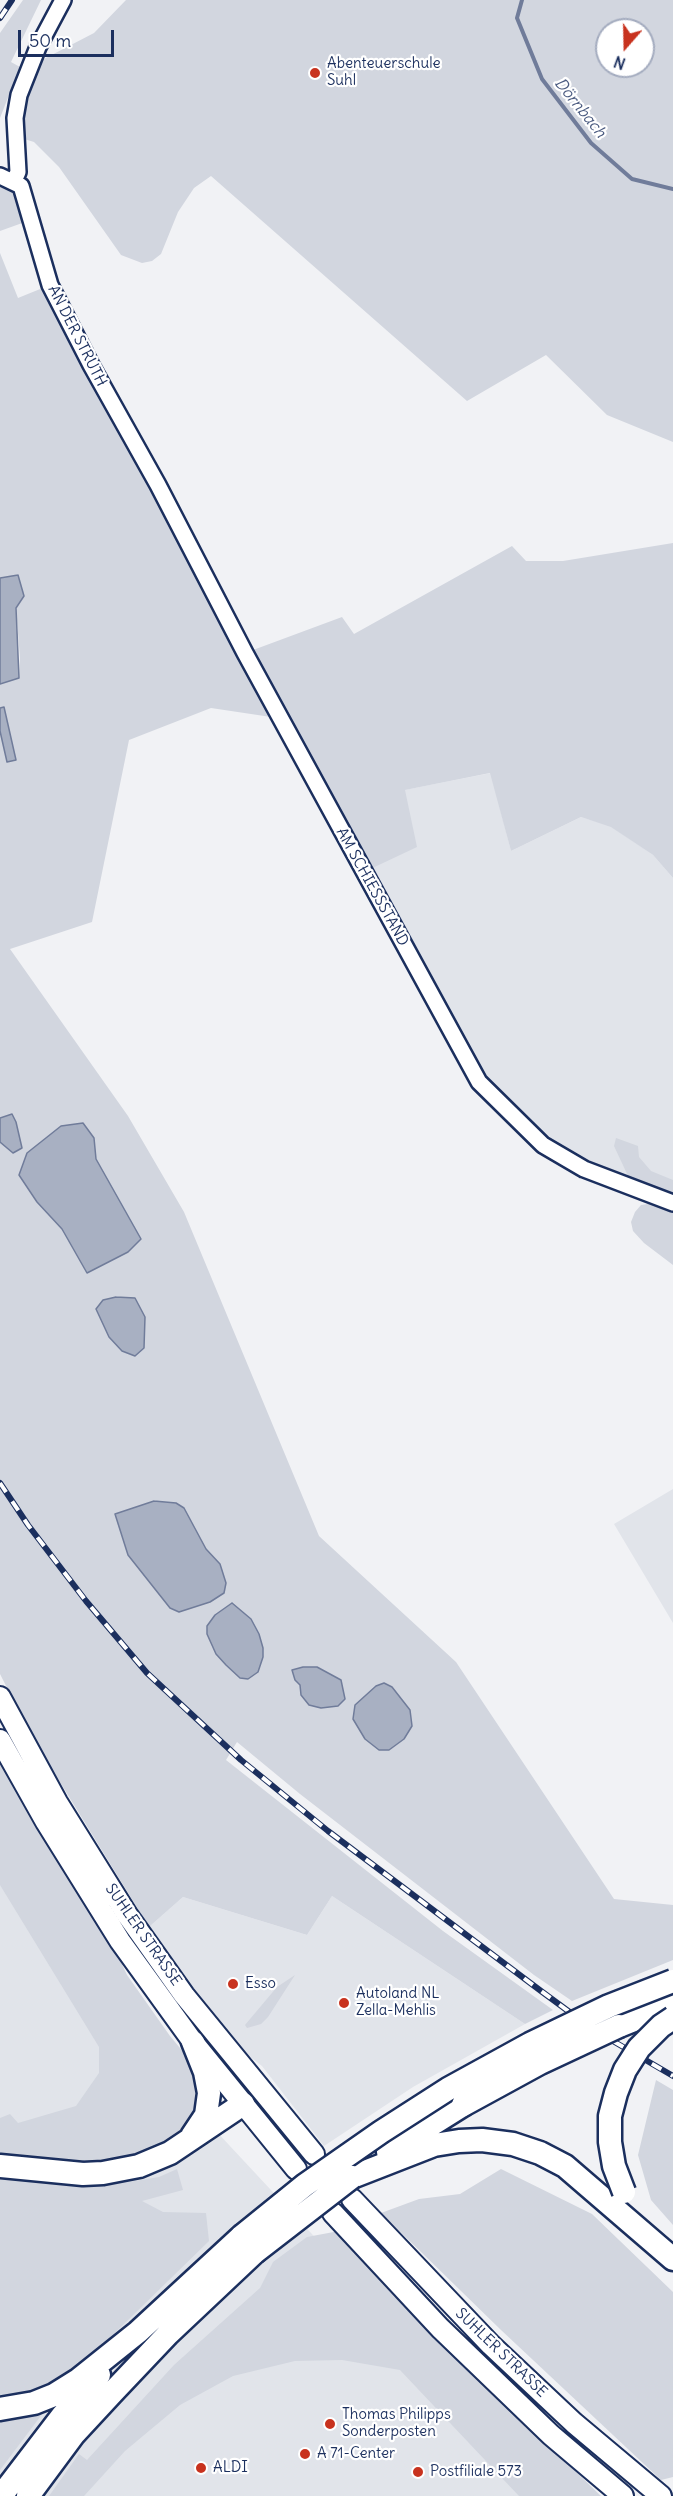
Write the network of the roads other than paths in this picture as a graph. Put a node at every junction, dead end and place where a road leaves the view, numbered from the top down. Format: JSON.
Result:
{"nodes":[{"id":1,"x":63,"y":0,"type":"edge"},
{"id":2,"x":7,"y":179,"type":"edge"},
{"id":3,"x":158,"y":485,"type":"joint"},
{"id":4,"x":673,"y":1203,"type":"edge"},
{"id":5,"x":0,"y":1697,"type":"edge"},
{"id":6,"x":0,"y":1740,"type":"edge"},
{"id":7,"x":673,"y":1981,"type":"edge"},
{"id":8,"x":673,"y":2004,"type":"edge"},
{"id":9,"x":673,"y":2018,"type":"edge"},
{"id":10,"x":193,"y":2042,"type":"junction"},
{"id":11,"x":262,"y":2090,"type":"junction"},
{"id":12,"x":243,"y":2104,"type":"junction"},
{"id":13,"x":188,"y":2141,"type":"junction"},
{"id":14,"x":314,"y":2154,"type":"dead end"},
{"id":15,"x":0,"y":2166,"type":"edge"},
{"id":16,"x":296,"y":2169,"type":"dead end"},
{"id":17,"x":352,"y":2188,"type":"junction"},
{"id":18,"x":616,"y":2198,"type":"junction"},
{"id":19,"x":333,"y":2213,"type":"dead end"},
{"id":20,"x":248,"y":2244,"type":"junction"},
{"id":21,"x":673,"y":2258,"type":"edge"},
{"id":22,"x":138,"y":2332,"type":"junction"},
{"id":23,"x":0,"y":2409,"type":"edge"},
{"id":24,"x":1,"y":2496,"type":"edge"},
{"id":25,"x":28,"y":2496,"type":"edge"},
{"id":26,"x":623,"y":2496,"type":"edge"},
{"id":27,"x":661,"y":2496,"type":"edge"}],
"edges":[{"from":1,"to":2,"type":"street","name":"AN DER STRUTH"},
{"from":2,"to":3,"type":"street","name":"AN DER STRUTH"},
{"from":3,"to":4,"type":"street","name":"AM SCHIESSSTAND"},
{"from":5,"to":11,"type":"main road","name":"SUHLER STRASSE"},
{"from":6,"to":10,"type":"main road","name":"SUHLER STRASSE"},
{"from":7,"to":20,"type":"highway","bridge":true},
{"from":8,"to":17,"type":"highway","bridge":true},
{"from":9,"to":18,"type":"highway","bridge":true},
{"from":10,"to":12,"type":"main road","name":"SUHLER STRASSE"},
{"from":10,"to":13,"type":"highway"},
{"from":11,"to":12,"type":"main road"},
{"from":11,"to":14,"type":"main road","name":"SUHLER STRASSE"},
{"from":12,"to":13,"type":"highway"},
{"from":12,"to":16,"type":"main road","name":"SUHLER STRASSE"},
{"from":13,"to":15,"type":"highway"},
{"from":17,"to":18,"type":"highway"},
{"from":17,"to":20,"type":"highway","bridge":true},
{"from":17,"to":27,"type":"main road","name":"SUHLER STRASSE"},
{"from":18,"to":21,"type":"highway"},
{"from":19,"to":26,"type":"main road","name":"SUHLER STRASSE"},
{"from":20,"to":22,"type":"highway"},
{"from":20,"to":25,"type":"highway"},
{"from":22,"to":23,"type":"highway"},
{"from":22,"to":24,"type":"highway"}]}
